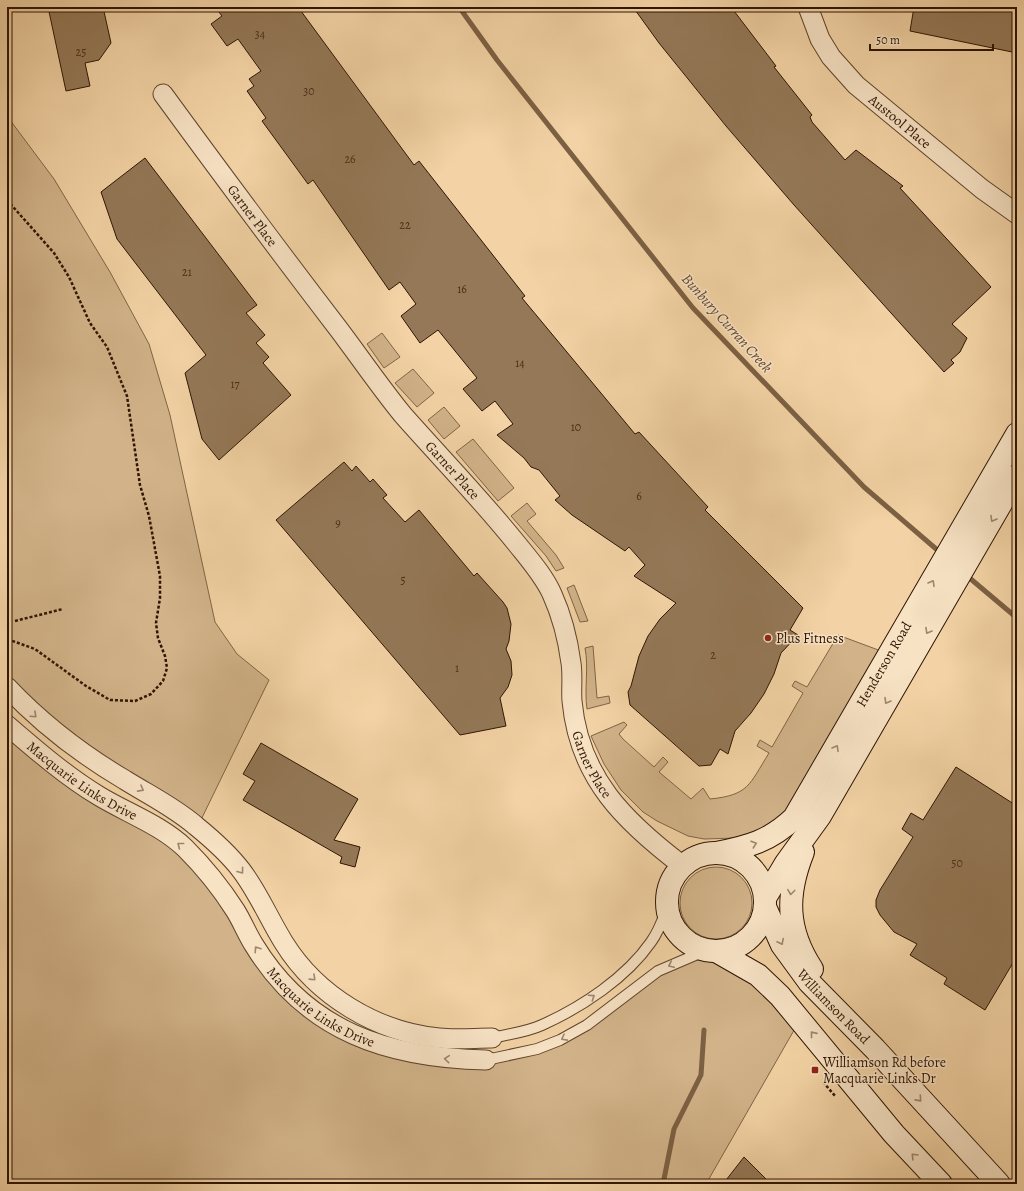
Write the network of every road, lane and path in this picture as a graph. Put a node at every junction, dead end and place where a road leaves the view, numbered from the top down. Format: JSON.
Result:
{"nodes":[{"id":1,"x":808,"y":7,"type":"edge"},
{"id":2,"x":163,"y":94,"type":"dead end"},
{"id":3,"x":7,"y":200,"type":"edge"},
{"id":4,"x":1017,"y":214,"type":"edge"},
{"id":5,"x":1017,"y":434,"type":"edge"},
{"id":6,"x":1009,"y":477,"type":"edge"},
{"id":7,"x":63,"y":609,"type":"dead end"},
{"id":8,"x":15,"y":621,"type":"dead end"},
{"id":9,"x":7,"y":639,"type":"edge"},
{"id":10,"x":7,"y":687,"type":"edge"},
{"id":11,"x":7,"y":725,"type":"edge"},
{"id":12,"x":820,"y":816,"type":"junction"},
{"id":13,"x":716,"y":853,"type":"junction"},
{"id":14,"x":683,"y":866,"type":"junction"},
{"id":15,"x":765,"y":902,"type":"junction"},
{"id":16,"x":668,"y":906,"type":"junction"},
{"id":17,"x":712,"y":950,"type":"junction"},
{"id":18,"x":492,"y":1038,"type":"joint"},
{"id":19,"x":875,"y":1049,"type":"junction"},
{"id":20,"x":486,"y":1060,"type":"joint"},
{"id":21,"x":941,"y":1184,"type":"edge"},
{"id":22,"x":999,"y":1184,"type":"edge"}],
"edges":[{"from":1,"to":4,"type":"street","name":"Austool Place"},
{"from":2,"to":14,"type":"street","name":"Garner Place"},
{"from":3,"to":9,"type":"path"},
{"from":5,"to":6,"type":"main road","name":"Henderson Road"},
{"from":6,"to":12,"type":"main road","name":"Henderson Road","one_way":true},
{"from":13,"to":6,"type":"main road","name":"Henderson Road","one_way":true},
{"from":7,"to":8,"type":"path"},
{"from":10,"to":18,"type":"street","name":"Macquarie Links Drive","one_way":true},
{"from":20,"to":11,"type":"street","name":"Macquarie Links Drive","one_way":true},
{"from":12,"to":15,"type":"main road","name":"Henderson Road"},
{"from":12,"to":19,"type":"main road","one_way":true},
{"from":13,"to":14,"type":"main road"},
{"from":13,"to":15,"type":"main road"},
{"from":14,"to":16,"type":"main road"},
{"from":15,"to":17,"type":"main road"},
{"from":15,"to":19,"type":"main road","name":"Williamson Road","one_way":true},
{"from":16,"to":17,"type":"main road"},
{"from":18,"to":16,"type":"lane","name":"Macquarie Links Drive","one_way":true},
{"from":17,"to":20,"type":"lane","name":"Macquarie Links Drive","one_way":true},
{"from":21,"to":17,"type":"main road","one_way":true},
{"from":19,"to":22,"type":"main road","name":"Williamson Road","one_way":true}]}
